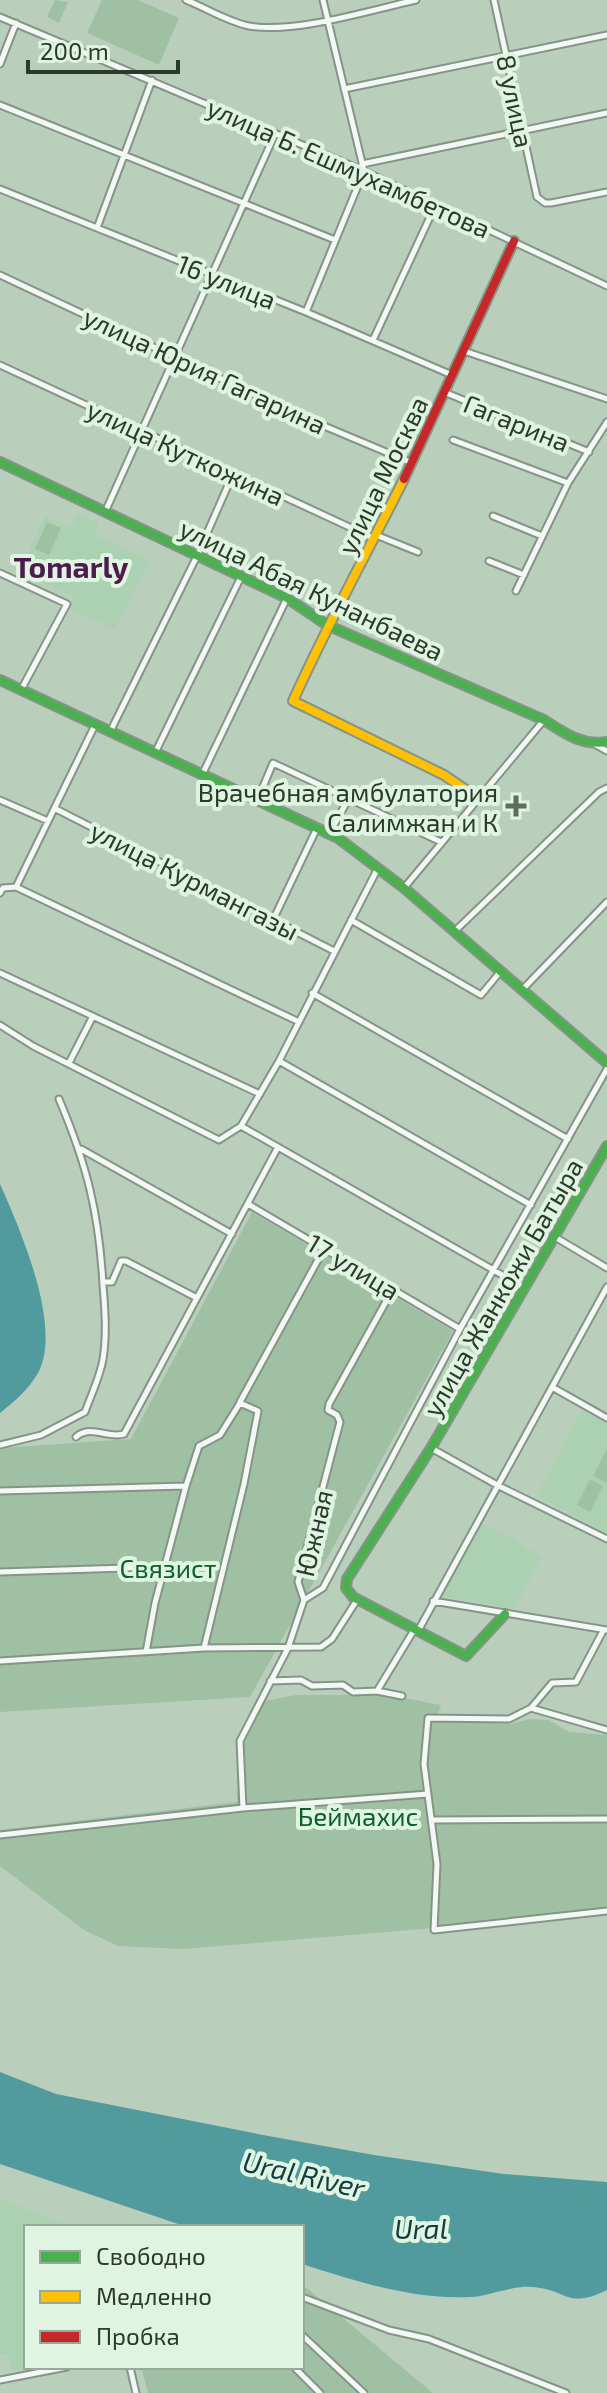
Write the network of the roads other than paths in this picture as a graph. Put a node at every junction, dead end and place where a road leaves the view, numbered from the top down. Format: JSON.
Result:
{"nodes":[{"id":1,"x":187,"y":0,"type":"edge"},
{"id":2,"x":323,"y":0,"type":"edge"},
{"id":3,"x":416,"y":0,"type":"edge"},
{"id":4,"x":494,"y":0,"type":"edge"},
{"id":5,"x":0,"y":17,"type":"edge"},
{"id":6,"x":327,"y":19,"type":"junction"},
{"id":7,"x":16,"y":23,"type":"junction"},
{"id":8,"x":607,"y":35,"type":"edge"},
{"id":9,"x":506,"y":56,"type":"junction"},
{"id":10,"x":0,"y":64,"type":"edge"},
{"id":11,"x":152,"y":80,"type":"junction"},
{"id":12,"x":344,"y":89,"type":"junction"},
{"id":13,"x":0,"y":105,"type":"edge"},
{"id":14,"x":607,"y":113,"type":"edge"},
{"id":15,"x":522,"y":130,"type":"junction"},
{"id":16,"x":275,"y":134,"type":"junction"},
{"id":17,"x":124,"y":155,"type":"junction"},
{"id":18,"x":363,"y":168,"type":"junction"},
{"id":19,"x":0,"y":189,"type":"edge"},
{"id":20,"x":607,"y":192,"type":"edge"},
{"id":21,"x":244,"y":203,"type":"junction"},
{"id":22,"x":436,"y":204,"type":"junction"},
{"id":23,"x":97,"y":228,"type":"junction"},
{"id":24,"x":335,"y":240,"type":"junction"},
{"id":25,"x":514,"y":241,"type":"junction"},
{"id":26,"x":0,"y":275,"type":"edge"},
{"id":27,"x":212,"y":275,"type":"junction"},
{"id":28,"x":607,"y":286,"type":"edge"},
{"id":29,"x":306,"y":312,"type":"junction"},
{"id":30,"x":373,"y":340,"type":"junction"},
{"id":31,"x":463,"y":351,"type":"junction"},
{"id":32,"x":174,"y":358,"type":"junction"},
{"id":33,"x":0,"y":365,"type":"edge"},
{"id":34,"x":452,"y":375,"type":"junction"},
{"id":35,"x":444,"y":392,"type":"junction"},
{"id":36,"x":607,"y":399,"type":"edge"},
{"id":37,"x":607,"y":422,"type":"edge"},
{"id":38,"x":141,"y":432,"type":"junction"},
{"id":39,"x":453,"y":440,"type":"dead end"},
{"id":40,"x":589,"y":452,"type":"junction"},
{"id":41,"x":0,"y":462,"type":"edge"},
{"id":42,"x":412,"y":463,"type":"junction"},
{"id":43,"x":233,"y":474,"type":"junction"},
{"id":44,"x":568,"y":483,"type":"junction"},
{"id":45,"x":106,"y":510,"type":"junction"},
{"id":46,"x":493,"y":516,"type":"dead end"},
{"id":47,"x":374,"y":536,"type":"junction"},
{"id":48,"x":542,"y":536,"type":"junction"},
{"id":49,"x":418,"y":552,"type":"dead end"},
{"id":50,"x":197,"y":556,"type":"junction"},
{"id":51,"x":489,"y":561,"type":"dead end"},
{"id":52,"x":0,"y":573,"type":"edge"},
{"id":53,"x":524,"y":575,"type":"junction"},
{"id":54,"x":241,"y":577,"type":"junction"},
{"id":55,"x":516,"y":591,"type":"dead end"},
{"id":56,"x":287,"y":598,"type":"junction"},
{"id":57,"x":327,"y":625,"type":"junction"},
{"id":58,"x":0,"y":680,"type":"edge"},
{"id":59,"x":21,"y":690,"type":"junction"},
{"id":60,"x":544,"y":720,"type":"junction"},
{"id":61,"x":95,"y":725,"type":"junction"},
{"id":62,"x":110,"y":732,"type":"junction"},
{"id":63,"x":607,"y":742,"type":"edge"},
{"id":64,"x":596,"y":745,"type":"junction"},
{"id":65,"x":607,"y":751,"type":"edge"},
{"id":66,"x":155,"y":753,"type":"junction"},
{"id":67,"x":202,"y":775,"type":"junction"},
{"id":68,"x":607,"y":788,"type":"edge"},
{"id":69,"x":349,"y":798,"type":"junction"},
{"id":70,"x":478,"y":798,"type":"junction"},
{"id":71,"x":0,"y":800,"type":"edge"},
{"id":72,"x":257,"y":801,"type":"junction"},
{"id":73,"x":56,"y":809,"type":"junction"},
{"id":74,"x":48,"y":821,"type":"junction"},
{"id":75,"x":317,"y":828,"type":"junction"},
{"id":76,"x":329,"y":834,"type":"junction"},
{"id":77,"x":441,"y":842,"type":"junction"},
{"id":78,"x":378,"y":868,"type":"junction"},
{"id":79,"x":16,"y":887,"type":"junction"},
{"id":80,"x":404,"y":888,"type":"junction"},
{"id":81,"x":0,"y":893,"type":"edge"},
{"id":82,"x":607,"y":902,"type":"edge"},
{"id":83,"x":273,"y":920,"type":"junction"},
{"id":84,"x":351,"y":920,"type":"junction"},
{"id":85,"x":454,"y":932,"type":"junction"},
{"id":86,"x":334,"y":951,"type":"junction"},
{"id":87,"x":500,"y":972,"type":"junction"},
{"id":88,"x":0,"y":973,"type":"edge"},
{"id":89,"x":522,"y":991,"type":"junction"},
{"id":90,"x":312,"y":993,"type":"junction"},
{"id":91,"x":93,"y":1016,"type":"junction"},
{"id":92,"x":297,"y":1021,"type":"junction"},
{"id":93,"x":0,"y":1025,"type":"edge"},
{"id":94,"x":279,"y":1061,"type":"junction"},
{"id":95,"x":69,"y":1063,"type":"junction"},
{"id":96,"x":607,"y":1066,"type":"edge"},
{"id":97,"x":260,"y":1094,"type":"junction"},
{"id":98,"x":59,"y":1099,"type":"dead end"},
{"id":99,"x":241,"y":1126,"type":"junction"},
{"id":100,"x":568,"y":1139,"type":"junction"},
{"id":101,"x":607,"y":1146,"type":"edge"},
{"id":102,"x":278,"y":1147,"type":"junction"},
{"id":103,"x":80,"y":1148,"type":"junction"},
{"id":104,"x":248,"y":1204,"type":"junction"},
{"id":105,"x":531,"y":1205,"type":"junction"},
{"id":106,"x":232,"y":1234,"type":"junction"},
{"id":107,"x":555,"y":1237,"type":"junction"},
{"id":108,"x":324,"y":1249,"type":"junction"},
{"id":109,"x":607,"y":1268,"type":"edge"},
{"id":110,"x":492,"y":1271,"type":"junction"},
{"id":111,"x":103,"y":1282,"type":"junction"},
{"id":112,"x":607,"y":1287,"type":"edge"},
{"id":113,"x":525,"y":1288,"type":"junction"},
{"id":114,"x":393,"y":1289,"type":"junction"},
{"id":115,"x":197,"y":1298,"type":"junction"},
{"id":116,"x":460,"y":1329,"type":"junction"},
{"id":117,"x":552,"y":1387,"type":"junction"},
{"id":118,"x":240,"y":1403,"type":"junction"},
{"id":119,"x":607,"y":1418,"type":"edge"},
{"id":120,"x":76,"y":1437,"type":"dead end"},
{"id":121,"x":0,"y":1445,"type":"edge"},
{"id":122,"x":431,"y":1448,"type":"junction"},
{"id":123,"x":497,"y":1485,"type":"junction"},
{"id":124,"x":186,"y":1486,"type":"junction"},
{"id":125,"x":0,"y":1491,"type":"edge"},
{"id":126,"x":607,"y":1539,"type":"edge"},
{"id":127,"x":164,"y":1570,"type":"junction"},
{"id":128,"x":0,"y":1572,"type":"edge"},
{"id":129,"x":355,"y":1598,"type":"junction"},
{"id":130,"x":304,"y":1600,"type":"junction"},
{"id":131,"x":433,"y":1601,"type":"junction"},
{"id":132,"x":505,"y":1614,"type":"junction"},
{"id":133,"x":416,"y":1631,"type":"junction"},
{"id":134,"x":605,"y":1631,"type":"edge"},
{"id":135,"x":204,"y":1648,"type":"junction"},
{"id":136,"x":288,"y":1648,"type":"junction"},
{"id":137,"x":146,"y":1652,"type":"junction"},
{"id":138,"x":0,"y":1661,"type":"edge"},
{"id":139,"x":269,"y":1681,"type":"junction"},
{"id":140,"x":377,"y":1691,"type":"junction"},
{"id":141,"x":402,"y":1696,"type":"dead end"},
{"id":142,"x":531,"y":1708,"type":"junction"},
{"id":143,"x":607,"y":1730,"type":"edge"},
{"id":144,"x":428,"y":1794,"type":"junction"},
{"id":145,"x":243,"y":1808,"type":"junction"},
{"id":146,"x":607,"y":1819,"type":"edge"},
{"id":147,"x":432,"y":1820,"type":"junction"},
{"id":148,"x":0,"y":1835,"type":"edge"},
{"id":149,"x":607,"y":1911,"type":"edge"},
{"id":150,"x":304,"y":2298,"type":"edge"},
{"id":151,"x":304,"y":2337,"type":"edge"},
{"id":152,"x":57,"y":2369,"type":"edge"},
{"id":153,"x":130,"y":2369,"type":"edge"},
{"id":154,"x":296,"y":2369,"type":"edge"},
{"id":155,"x":0,"y":2380,"type":"edge"},
{"id":156,"x":136,"y":2393,"type":"edge"},
{"id":157,"x":320,"y":2393,"type":"edge"},
{"id":158,"x":364,"y":2393,"type":"edge"},
{"id":159,"x":566,"y":2393,"type":"edge"}],
"edges":[{"from":1,"to":6,"type":"street"},
{"from":2,"to":6,"type":"street"},
{"from":3,"to":6,"type":"street"},
{"from":4,"to":9,"type":"street","name":"8 улица"},
{"from":5,"to":7,"type":"street","name":"улица Б. Ешмухамбетова"},
{"from":6,"to":12,"type":"street"},
{"from":7,"to":10,"type":"street"},
{"from":7,"to":11,"type":"street","name":"улица Б. Ешмухамбетова"},
{"from":8,"to":9,"type":"street"},
{"from":9,"to":12,"type":"street"},
{"from":9,"to":15,"type":"street","name":"8 улица"},
{"from":11,"to":16,"type":"street","name":"улица Б. Ешмухамбетова"},
{"from":11,"to":17,"type":"street"},
{"from":12,"to":18,"type":"street"},
{"from":13,"to":17,"type":"street"},
{"from":14,"to":15,"type":"street"},
{"from":15,"to":18,"type":"street"},
{"from":15,"to":20,"type":"street","name":"8 улица"},
{"from":16,"to":18,"type":"street","name":"улица Б. Ешмухамбетова"},
{"from":16,"to":21,"type":"street"},
{"from":17,"to":21,"type":"street"},
{"from":17,"to":23,"type":"street"},
{"from":18,"to":22,"type":"street","name":"улица Б. Ешмухамбетова"},
{"from":18,"to":24,"type":"street"},
{"from":19,"to":23,"type":"street","name":"16 улица"},
{"from":21,"to":24,"type":"street"},
{"from":21,"to":27,"type":"street"},
{"from":22,"to":25,"type":"street","name":"улица Б. Ешмухамбетова"},
{"from":22,"to":30,"type":"street"},
{"from":23,"to":27,"type":"street","name":"16 улица"},
{"from":24,"to":29,"type":"street"},
{"from":25,"to":28,"type":"street","name":"улица Б. Ешмухамбетова"},
{"from":25,"to":31,"type":"street","name":"улица Москва"},
{"from":26,"to":32,"type":"street","name":"улица Юрия Гагарина"},
{"from":27,"to":29,"type":"street","name":"16 улица"},
{"from":27,"to":32,"type":"street"},
{"from":29,"to":30,"type":"street","name":"16 улица"},
{"from":30,"to":34,"type":"street","name":"16 улица"},
{"from":31,"to":34,"type":"street","name":"улица Москва"},
{"from":31,"to":36,"type":"street"},
{"from":32,"to":38,"type":"street"},
{"from":32,"to":42,"type":"street","name":"улица Юрия Гагарина"},
{"from":33,"to":38,"type":"street","name":"улица Куткожина"},
{"from":34,"to":35,"type":"street","name":"улица Москва"},
{"from":35,"to":40,"type":"street","name":"Гагарина"},
{"from":35,"to":42,"type":"street","name":"улица Москва"},
{"from":37,"to":40,"type":"street"},
{"from":38,"to":43,"type":"street","name":"улица Куткожина"},
{"from":38,"to":45,"type":"street"},
{"from":39,"to":44,"type":"street"},
{"from":40,"to":44,"type":"street"},
{"from":41,"to":45,"type":"street","name":"улица Абая Кунанбаева"},
{"from":42,"to":47,"type":"street","name":"улица Москва"},
{"from":43,"to":47,"type":"street","name":"улица Куткожина"},
{"from":43,"to":50,"type":"street"},
{"from":44,"to":48,"type":"street"},
{"from":45,"to":50,"type":"street","name":"улица Абая Кунанбаева"},
{"from":46,"to":48,"type":"street"},
{"from":47,"to":49,"type":"street","name":"улица Куткожина"},
{"from":47,"to":57,"type":"street","name":"улица Москва"},
{"from":48,"to":53,"type":"street"},
{"from":50,"to":54,"type":"street","name":"улица Абая Кунанбаева"},
{"from":50,"to":62,"type":"street"},
{"from":51,"to":53,"type":"street"},
{"from":52,"to":59,"type":"street"},
{"from":53,"to":55,"type":"street"},
{"from":54,"to":56,"type":"street","name":"улица Абая Кунанбаева"},
{"from":54,"to":66,"type":"street"},
{"from":56,"to":57,"type":"street","name":"улица Абая Кунанбаева"},
{"from":56,"to":67,"type":"street"},
{"from":57,"to":60,"type":"street","name":"улица Абая Кунанбаева"},
{"from":57,"to":70,"type":"street","name":"улица Москва"},
{"from":58,"to":59,"type":"street"},
{"from":59,"to":61,"type":"street"},
{"from":60,"to":64,"type":"street","name":"улица Абая Кунанбаева"},
{"from":60,"to":70,"type":"street"},
{"from":61,"to":62,"type":"street"},
{"from":61,"to":73,"type":"street"},
{"from":62,"to":66,"type":"street"},
{"from":63,"to":64,"type":"street"},
{"from":64,"to":65,"type":"street"},
{"from":66,"to":67,"type":"street"},
{"from":67,"to":72,"type":"street"},
{"from":68,"to":85,"type":"street"},
{"from":69,"to":72,"type":"street"},
{"from":69,"to":76,"type":"street"},
{"from":69,"to":77,"type":"street"},
{"from":70,"to":77,"type":"street"},
{"from":71,"to":74,"type":"street"},
{"from":72,"to":75,"type":"street"},
{"from":73,"to":74,"type":"street"},
{"from":73,"to":83,"type":"street","name":"улица Курмангазы"},
{"from":74,"to":79,"type":"street"},
{"from":75,"to":76,"type":"street"},
{"from":75,"to":83,"type":"street"},
{"from":76,"to":78,"type":"street"},
{"from":77,"to":80,"type":"street"},
{"from":78,"to":80,"type":"street"},
{"from":78,"to":84,"type":"street"},
{"from":79,"to":81,"type":"street"},
{"from":79,"to":92,"type":"street"},
{"from":80,"to":85,"type":"street"},
{"from":82,"to":89,"type":"street"},
{"from":83,"to":86,"type":"street","name":"улица Курмангазы"},
{"from":84,"to":86,"type":"street"},
{"from":84,"to":87,"type":"street"},
{"from":85,"to":87,"type":"street"},
{"from":86,"to":90,"type":"street"},
{"from":87,"to":89,"type":"street"},
{"from":88,"to":91,"type":"street"},
{"from":89,"to":96,"type":"street"},
{"from":90,"to":92,"type":"street"},
{"from":90,"to":100,"type":"street"},
{"from":91,"to":95,"type":"street"},
{"from":91,"to":97,"type":"street"},
{"from":92,"to":94,"type":"street"},
{"from":93,"to":95,"type":"street"},
{"from":94,"to":97,"type":"street"},
{"from":94,"to":105,"type":"street"},
{"from":95,"to":99,"type":"street"},
{"from":96,"to":100,"type":"street"},
{"from":97,"to":99,"type":"street"},
{"from":98,"to":103,"type":"street"},
{"from":99,"to":102,"type":"street"},
{"from":100,"to":105,"type":"street"},
{"from":101,"to":107,"type":"street","name":"улица Жанкожи Батыра"},
{"from":102,"to":104,"type":"street"},
{"from":102,"to":110,"type":"street"},
{"from":103,"to":106,"type":"street"},
{"from":103,"to":111,"type":"street"},
{"from":104,"to":106,"type":"street"},
{"from":104,"to":108,"type":"street","name":"17 улица"},
{"from":105,"to":110,"type":"street"},
{"from":106,"to":115,"type":"street"},
{"from":107,"to":109,"type":"street"},
{"from":107,"to":113,"type":"street","name":"улица Жанкожи Батыра"},
{"from":108,"to":114,"type":"street","name":"17 улица"},
{"from":108,"to":118,"type":"street"},
{"from":110,"to":113,"type":"street"},
{"from":110,"to":116,"type":"street"},
{"from":111,"to":115,"type":"street"},
{"from":111,"to":121,"type":"street"},
{"from":112,"to":117,"type":"street"},
{"from":113,"to":122,"type":"street","name":"улица Жанкожи Батыра"},
{"from":114,"to":116,"type":"street","name":"17 улица"},
{"from":114,"to":130,"type":"street","name":"Южная"},
{"from":115,"to":120,"type":"street"},
{"from":116,"to":130,"type":"street"},
{"from":117,"to":119,"type":"street"},
{"from":117,"to":123,"type":"street"},
{"from":118,"to":124,"type":"street"},
{"from":118,"to":135,"type":"street"},
{"from":122,"to":123,"type":"street","name":"улица Жанкожи Батыра"},
{"from":122,"to":129,"type":"street","name":"улица Жанкожи Батыра"},
{"from":123,"to":126,"type":"street","name":"улица Жанкожи Батыра"},
{"from":123,"to":131,"type":"street"},
{"from":124,"to":125,"type":"street"},
{"from":124,"to":127,"type":"street"},
{"from":127,"to":128,"type":"street"},
{"from":127,"to":137,"type":"street"},
{"from":129,"to":133,"type":"street"},
{"from":129,"to":136,"type":"street"},
{"from":130,"to":136,"type":"street","name":"Южная"},
{"from":131,"to":132,"type":"street"},
{"from":131,"to":133,"type":"street"},
{"from":132,"to":133,"type":"street"},
{"from":132,"to":134,"type":"street"},
{"from":133,"to":140,"type":"street"},
{"from":134,"to":142,"type":"street"},
{"from":135,"to":136,"type":"street"},
{"from":135,"to":137,"type":"street"},
{"from":136,"to":139,"type":"street","name":"Южная"},
{"from":137,"to":138,"type":"street"},
{"from":139,"to":140,"type":"street"},
{"from":139,"to":145,"type":"street","name":"Южная"},
{"from":140,"to":141,"type":"street"},
{"from":142,"to":143,"type":"street"},
{"from":142,"to":144,"type":"street"},
{"from":144,"to":145,"type":"street"},
{"from":144,"to":147,"type":"street"},
{"from":145,"to":148,"type":"street"},
{"from":146,"to":147,"type":"street"},
{"from":147,"to":149,"type":"street"},
{"from":150,"to":159,"type":"street"},
{"from":151,"to":158,"type":"street"},
{"from":152,"to":155,"type":"street"},
{"from":153,"to":156,"type":"street"},
{"from":154,"to":157,"type":"street"}]}
